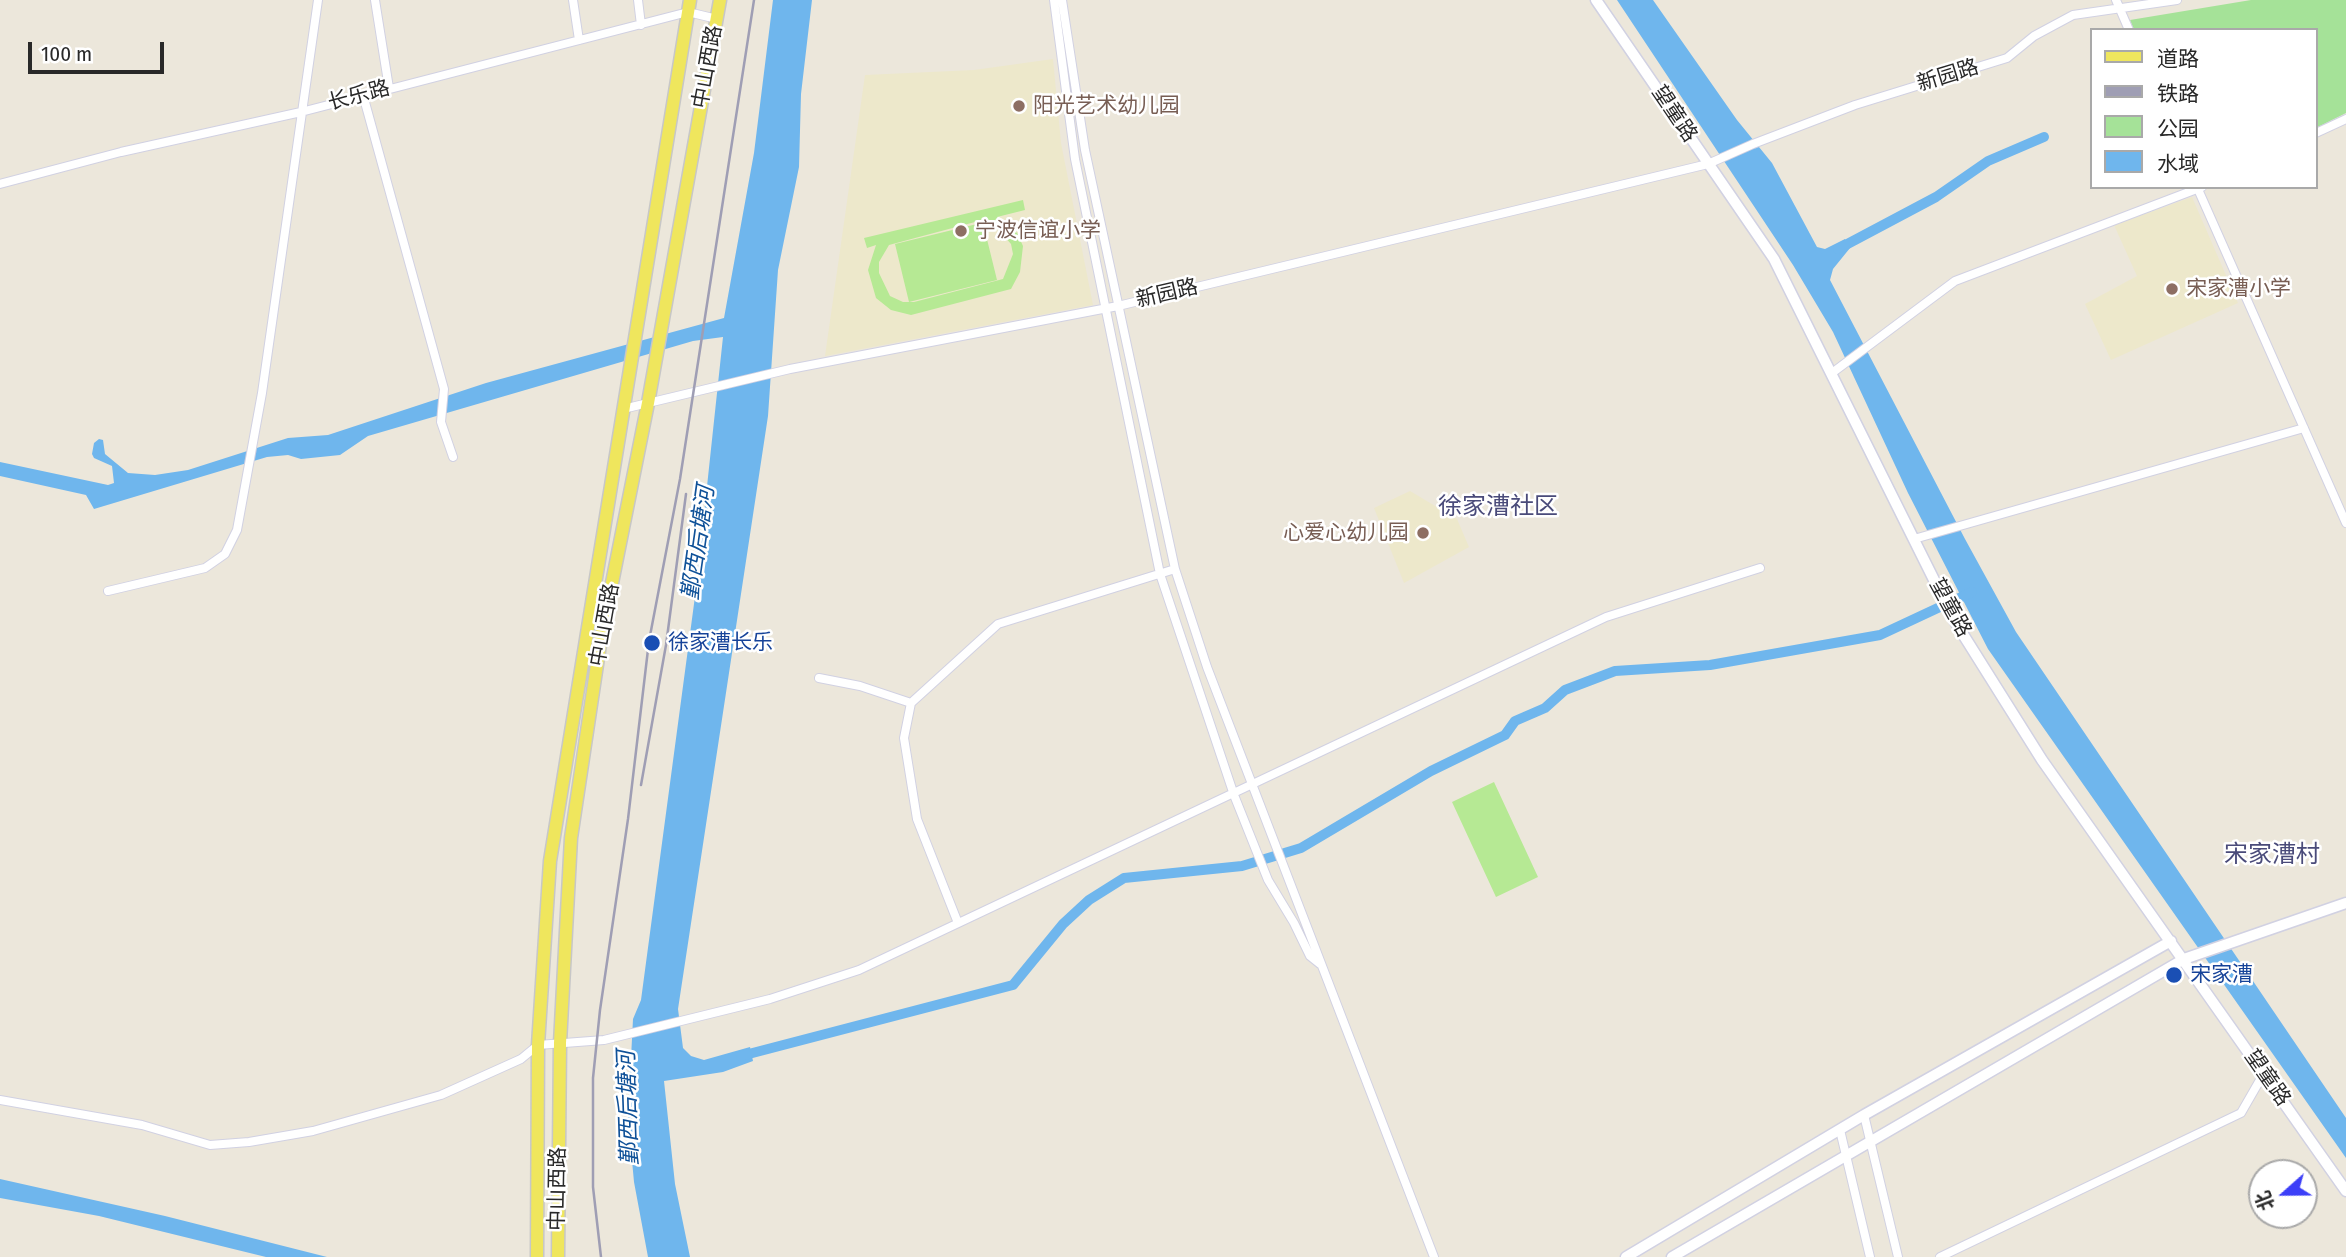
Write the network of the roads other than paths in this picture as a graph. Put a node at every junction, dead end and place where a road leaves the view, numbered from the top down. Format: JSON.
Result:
{"nodes":[{"id":1,"x":318,"y":0,"type":"edge"},
{"id":2,"x":375,"y":0,"type":"edge"},
{"id":3,"x":573,"y":0,"type":"edge"},
{"id":4,"x":638,"y":0,"type":"edge"},
{"id":5,"x":720,"y":0,"type":"edge"},
{"id":6,"x":1054,"y":0,"type":"edge"},
{"id":7,"x":1062,"y":0,"type":"edge"},
{"id":8,"x":1596,"y":0,"type":"edge"},
{"id":9,"x":2177,"y":0,"type":"edge"},
{"id":10,"x":2118,"y":4,"type":"edge"},
{"id":11,"x":689,"y":6,"type":"edge"},
{"id":12,"x":717,"y":19,"type":"junction"},
{"id":13,"x":641,"y":25,"type":"junction"},
{"id":14,"x":2128,"y":28,"type":"edge"},
{"id":15,"x":579,"y":40,"type":"junction"},
{"id":16,"x":389,"y":88,"type":"junction"},
{"id":17,"x":363,"y":95,"type":"junction"},
{"id":18,"x":301,"y":112,"type":"junction"},
{"id":19,"x":2346,"y":119,"type":"edge"},
{"id":20,"x":2318,"y":132,"type":"edge"},
{"id":21,"x":1713,"y":162,"type":"junction"},
{"id":22,"x":0,"y":184,"type":"edge"},
{"id":23,"x":2196,"y":189,"type":"edge"},
{"id":24,"x":2199,"y":189,"type":"edge"},
{"id":25,"x":1118,"y":306,"type":"junction"},
{"id":26,"x":1103,"y":308,"type":"junction"},
{"id":27,"x":1832,"y":373,"type":"junction"},
{"id":28,"x":648,"y":403,"type":"junction"},
{"id":29,"x":623,"y":409,"type":"junction"},
{"id":30,"x":2304,"y":428,"type":"junction"},
{"id":31,"x":453,"y":457,"type":"dead end"},
{"id":32,"x":2346,"y":523,"type":"edge"},
{"id":33,"x":1914,"y":540,"type":"junction"},
{"id":34,"x":1175,"y":569,"type":"junction"},
{"id":35,"x":1760,"y":569,"type":"dead end"},
{"id":36,"x":1160,"y":574,"type":"junction"},
{"id":37,"x":108,"y":591,"type":"dead end"},
{"id":38,"x":818,"y":678,"type":"dead end"},
{"id":39,"x":911,"y":703,"type":"junction"},
{"id":40,"x":1252,"y":786,"type":"junction"},
{"id":41,"x":1234,"y":795,"type":"junction"},
{"id":42,"x":2346,"y":903,"type":"edge"},
{"id":43,"x":958,"y":923,"type":"junction"},
{"id":44,"x":2171,"y":941,"type":"junction"},
{"id":45,"x":2184,"y":958,"type":"junction"},
{"id":46,"x":1320,"y":964,"type":"junction"},
{"id":47,"x":560,"y":1043,"type":"junction"},
{"id":48,"x":538,"y":1045,"type":"junction"},
{"id":49,"x":2264,"y":1073,"type":"junction"},
{"id":50,"x":0,"y":1100,"type":"edge"},
{"id":51,"x":1864,"y":1115,"type":"junction"},
{"id":52,"x":1840,"y":1130,"type":"junction"},
{"id":53,"x":1871,"y":1138,"type":"junction"},
{"id":54,"x":1847,"y":1153,"type":"junction"},
{"id":55,"x":2346,"y":1191,"type":"edge"},
{"id":56,"x":536,"y":1253,"type":"edge"},
{"id":57,"x":558,"y":1253,"type":"edge"},
{"id":58,"x":1434,"y":1257,"type":"edge"},
{"id":59,"x":1626,"y":1257,"type":"edge"},
{"id":60,"x":1672,"y":1257,"type":"edge"},
{"id":61,"x":1870,"y":1257,"type":"edge"},
{"id":62,"x":1898,"y":1257,"type":"edge"},
{"id":63,"x":1940,"y":1257,"type":"edge"}],
"edges":[{"from":1,"to":18,"type":"street"},
{"from":2,"to":16,"type":"street"},
{"from":3,"to":15,"type":"street"},
{"from":4,"to":13,"type":"street"},
{"from":5,"to":12,"type":"main road","name":"中山西路"},
{"from":6,"to":26,"type":"street"},
{"from":7,"to":25,"type":"street"},
{"from":8,"to":21,"type":"main road","name":"望童路"},
{"from":9,"to":10,"type":"street","name":"新园路"},
{"from":10,"to":14,"type":"street"},
{"from":10,"to":21,"type":"street","name":"新园路"},
{"from":11,"to":12,"type":"street","name":"长乐路"},
{"from":11,"to":13,"type":"street","name":"长乐路"},
{"from":11,"to":29,"type":"main road","name":"中山西路"},
{"from":12,"to":28,"type":"main road","name":"中山西路"},
{"from":13,"to":15,"type":"street","name":"长乐路"},
{"from":15,"to":16,"type":"street","name":"长乐路"},
{"from":16,"to":17,"type":"street","name":"长乐路"},
{"from":17,"to":18,"type":"street","name":"长乐路"},
{"from":17,"to":31,"type":"street"},
{"from":18,"to":22,"type":"street","name":"长乐路"},
{"from":18,"to":37,"type":"street"},
{"from":19,"to":20,"type":"street"},
{"from":21,"to":25,"type":"street","name":"新园路"},
{"from":21,"to":27,"type":"main road","name":"望童路"},
{"from":23,"to":27,"type":"street"},
{"from":24,"to":30,"type":"street"},
{"from":25,"to":26,"type":"street","name":"新园路"},
{"from":25,"to":34,"type":"street"},
{"from":26,"to":28,"type":"street","name":"新园路"},
{"from":26,"to":36,"type":"street"},
{"from":27,"to":33,"type":"main road","name":"望童路"},
{"from":28,"to":29,"type":"street","name":"新园路"},
{"from":28,"to":47,"type":"main road","name":"中山西路"},
{"from":29,"to":48,"type":"main road","name":"中山西路"},
{"from":30,"to":32,"type":"street"},
{"from":30,"to":33,"type":"street"},
{"from":33,"to":44,"type":"main road","name":"望童路"},
{"from":34,"to":36,"type":"street"},
{"from":34,"to":40,"type":"street"},
{"from":35,"to":40,"type":"street"},
{"from":36,"to":39,"type":"street"},
{"from":36,"to":41,"type":"street"},
{"from":38,"to":39,"type":"street"},
{"from":39,"to":43,"type":"street"},
{"from":40,"to":41,"type":"street"},
{"from":40,"to":46,"type":"street"},
{"from":41,"to":43,"type":"street"},
{"from":41,"to":46,"type":"street"},
{"from":42,"to":45,"type":"main road"},
{"from":43,"to":47,"type":"street"},
{"from":44,"to":45,"type":"main road","name":"望童路"},
{"from":44,"to":51,"type":"main road"},
{"from":45,"to":49,"type":"main road","name":"望童路"},
{"from":45,"to":53,"type":"main road"},
{"from":46,"to":58,"type":"street"},
{"from":47,"to":48,"type":"street"},
{"from":47,"to":57,"type":"main road","name":"中山西路"},
{"from":48,"to":50,"type":"street"},
{"from":48,"to":56,"type":"main road","name":"中山西路"},
{"from":49,"to":55,"type":"main road","name":"望童路"},
{"from":49,"to":63,"type":"street"},
{"from":51,"to":52,"type":"main road"},
{"from":51,"to":53,"type":"street"},
{"from":52,"to":54,"type":"street"},
{"from":52,"to":59,"type":"main road"},
{"from":53,"to":54,"type":"main road"},
{"from":53,"to":62,"type":"street"},
{"from":54,"to":60,"type":"main road"},
{"from":54,"to":61,"type":"street"}]}
